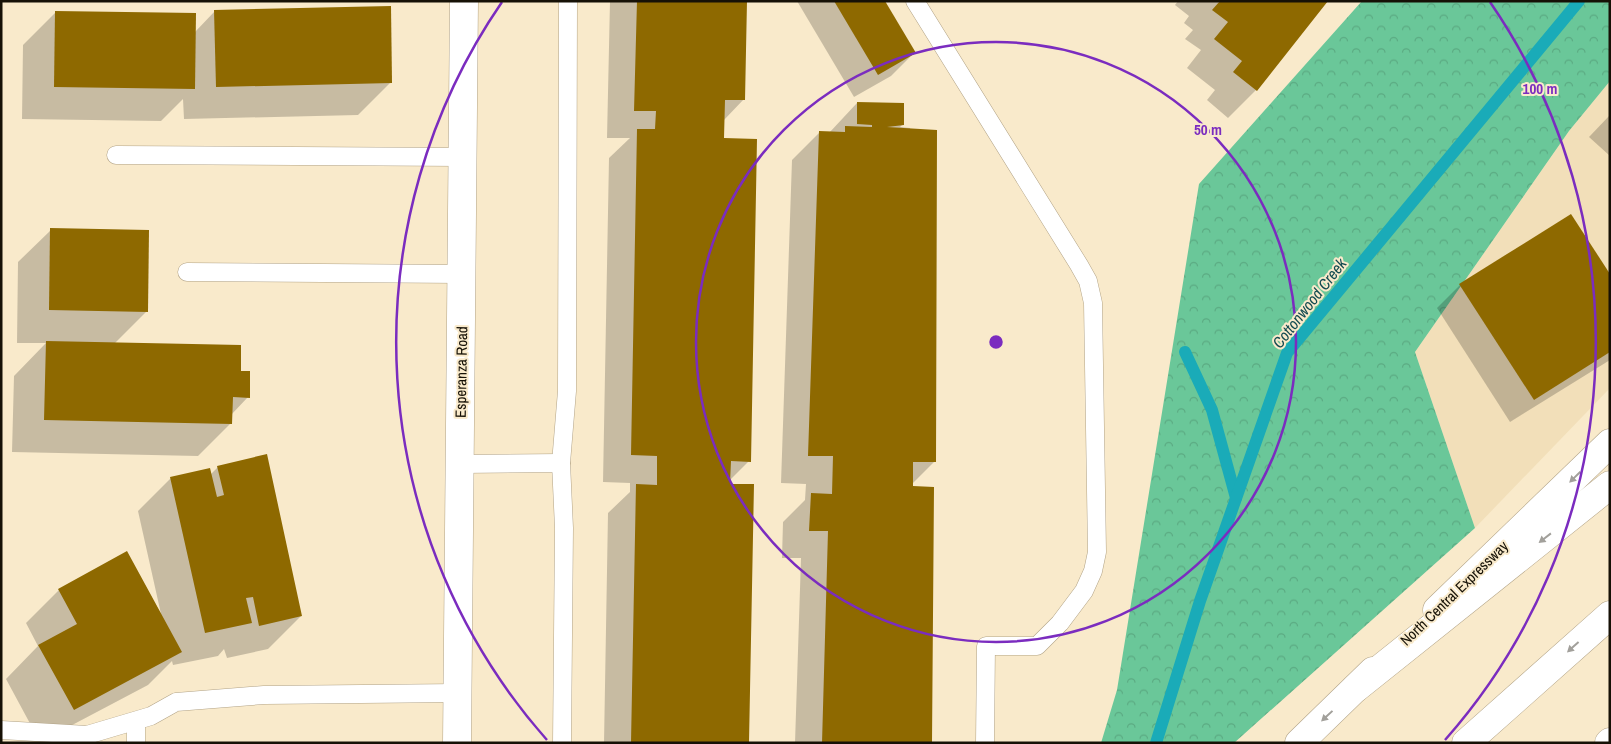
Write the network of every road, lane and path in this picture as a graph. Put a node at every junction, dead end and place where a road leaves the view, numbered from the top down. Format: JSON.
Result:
{"nodes":[{"id":1,"x":464,"y":1,"type":"edge"},
{"id":2,"x":568,"y":1,"type":"edge"},
{"id":3,"x":915,"y":1,"type":"edge"},
{"id":4,"x":116,"y":155,"type":"dead end"},
{"id":5,"x":463,"y":157,"type":"junction"},
{"id":6,"x":187,"y":272,"type":"dead end"},
{"id":7,"x":462,"y":274,"type":"junction"},
{"id":8,"x":1610,"y":443,"type":"edge"},
{"id":9,"x":561,"y":463,"type":"junction"},
{"id":10,"x":460,"y":464,"type":"junction"},
{"id":11,"x":1610,"y":485,"type":"edge"},
{"id":12,"x":1610,"y":615,"type":"edge"},
{"id":13,"x":1356,"y":688,"type":"junction"},
{"id":14,"x":458,"y":693,"type":"junction"},
{"id":15,"x":136,"y":721,"type":"junction"},
{"id":16,"x":1,"y":730,"type":"edge"},
{"id":17,"x":27,"y":737,"type":"edge"},
{"id":18,"x":136,"y":743,"type":"edge"},
{"id":19,"x":457,"y":743,"type":"edge"},
{"id":20,"x":562,"y":743,"type":"edge"},
{"id":21,"x":985,"y":743,"type":"edge"},
{"id":22,"x":1298,"y":743,"type":"edge"},
{"id":23,"x":1466,"y":743,"type":"edge"}],
"edges":[{"from":1,"to":5,"type":"main road","name":"Esperanza Road"},
{"from":2,"to":9,"type":"lane"},
{"from":3,"to":21,"type":"lane"},
{"from":4,"to":5,"type":"lane"},
{"from":5,"to":7,"type":"main road","name":"Esperanza Road"},
{"from":6,"to":7,"type":"lane"},
{"from":7,"to":10,"type":"main road","name":"Esperanza Road"},
{"from":8,"to":13,"type":"main road","name":"North Central Expressway","one_way":true},
{"from":9,"to":10,"type":"lane"},
{"from":9,"to":20,"type":"lane"},
{"from":10,"to":14,"type":"main road","name":"Esperanza Road"},
{"from":11,"to":13,"type":"main road","one_way":true},
{"from":12,"to":23,"type":"main road","one_way":true},
{"from":13,"to":22,"type":"main road","name":"North Central Expressway","one_way":true},
{"from":14,"to":15,"type":"lane"},
{"from":14,"to":19,"type":"main road","name":"Esperanza Road"},
{"from":15,"to":17,"type":"lane"},
{"from":15,"to":18,"type":"lane"},
{"from":16,"to":17,"type":"lane"}]}
